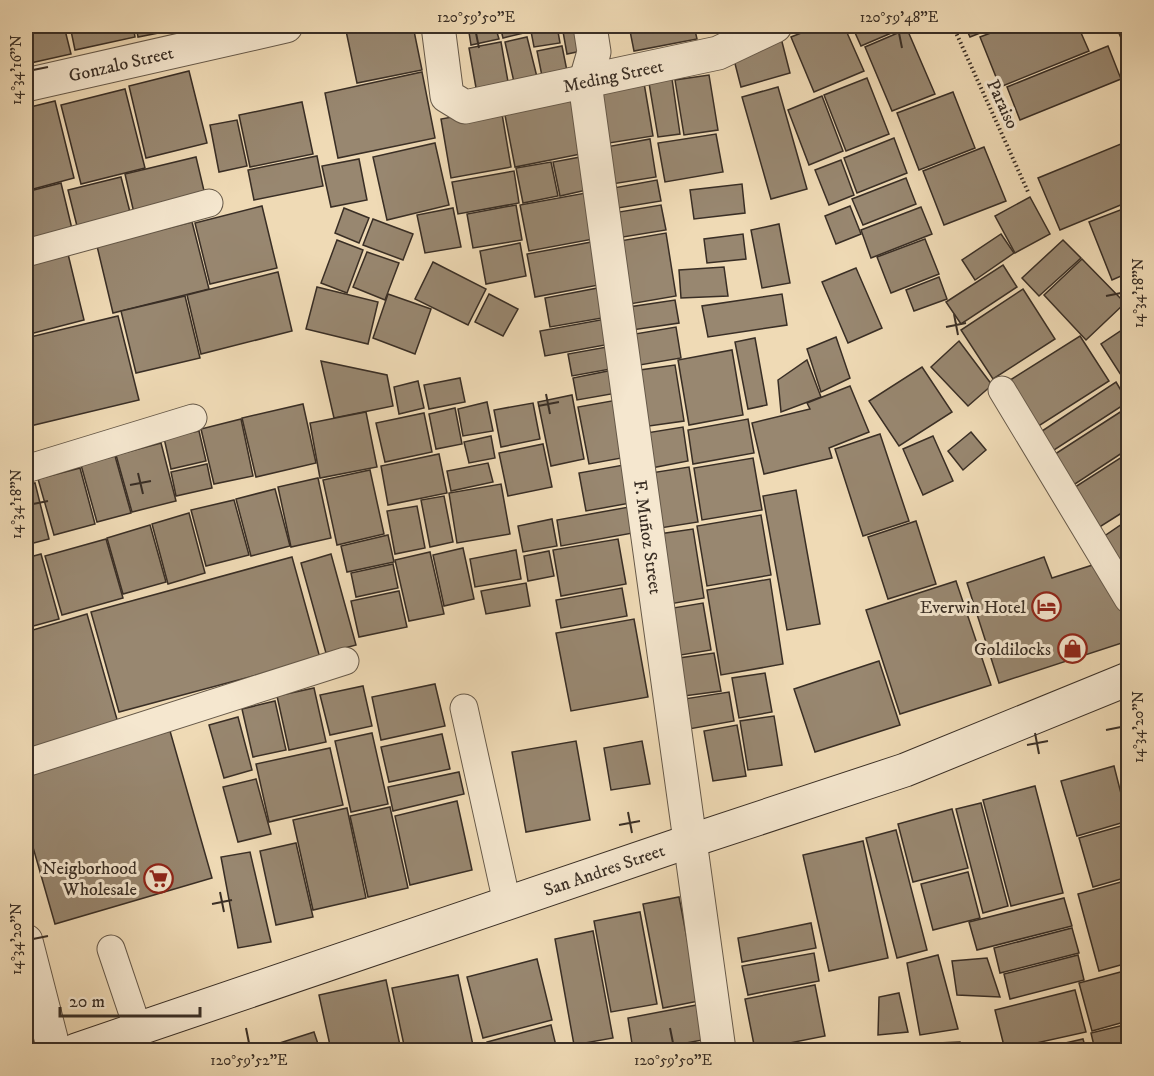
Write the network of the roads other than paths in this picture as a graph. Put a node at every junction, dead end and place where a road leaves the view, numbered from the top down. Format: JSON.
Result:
{"nodes":[{"id":1,"x":286,"y":26,"type":"edge"},
{"id":2,"x":438,"y":26,"type":"edge"},
{"id":3,"x":590,"y":26,"type":"edge"},
{"id":4,"x":775,"y":26,"type":"edge"},
{"id":5,"x":585,"y":83,"type":"junction"},
{"id":6,"x":26,"y":86,"type":"edge"},
{"id":7,"x":209,"y":203,"type":"dead end"},
{"id":8,"x":26,"y":253,"type":"edge"},
{"id":9,"x":1002,"y":390,"type":"dead end"},
{"id":10,"x":193,"y":418,"type":"dead end"},
{"id":11,"x":26,"y":469,"type":"edge"},
{"id":12,"x":1128,"y":599,"type":"edge"},
{"id":13,"x":345,"y":661,"type":"dead end"},
{"id":14,"x":1128,"y":679,"type":"edge"},
{"id":15,"x":464,"y":708,"type":"dead end"},
{"id":16,"x":26,"y":763,"type":"edge"},
{"id":17,"x":690,"y":841,"type":"junction"},
{"id":18,"x":507,"y":903,"type":"junction"},
{"id":19,"x":26,"y":941,"type":"edge"},
{"id":20,"x":111,"y":949,"type":"dead end"},
{"id":21,"x":138,"y":1029,"type":"junction"},
{"id":22,"x":54,"y":1050,"type":"edge"},
{"id":23,"x":76,"y":1050,"type":"edge"},
{"id":24,"x":719,"y":1050,"type":"edge"}],
"edges":[{"from":1,"to":6,"type":"street","name":"Gonzalo Street"},
{"from":2,"to":5,"type":"street","name":"Meding Street"},
{"from":3,"to":5,"type":"street","name":"F. Muñoz Street"},
{"from":4,"to":5,"type":"street","name":"Meding Street"},
{"from":5,"to":17,"type":"street","name":"F. Muñoz Street"},
{"from":7,"to":8,"type":"lane"},
{"from":9,"to":12,"type":"lane"},
{"from":10,"to":11,"type":"lane"},
{"from":13,"to":16,"type":"lane"},
{"from":14,"to":17,"type":"street","name":"San Andres Street"},
{"from":15,"to":18,"type":"lane"},
{"from":17,"to":18,"type":"street","name":"San Andres Street"},
{"from":17,"to":24,"type":"street","name":"F. Muñoz Street"},
{"from":18,"to":21,"type":"street","name":"San Andres Street"},
{"from":19,"to":22,"type":"street"},
{"from":20,"to":21,"type":"lane"},
{"from":21,"to":23,"type":"street","name":"San Andres Street"}]}
